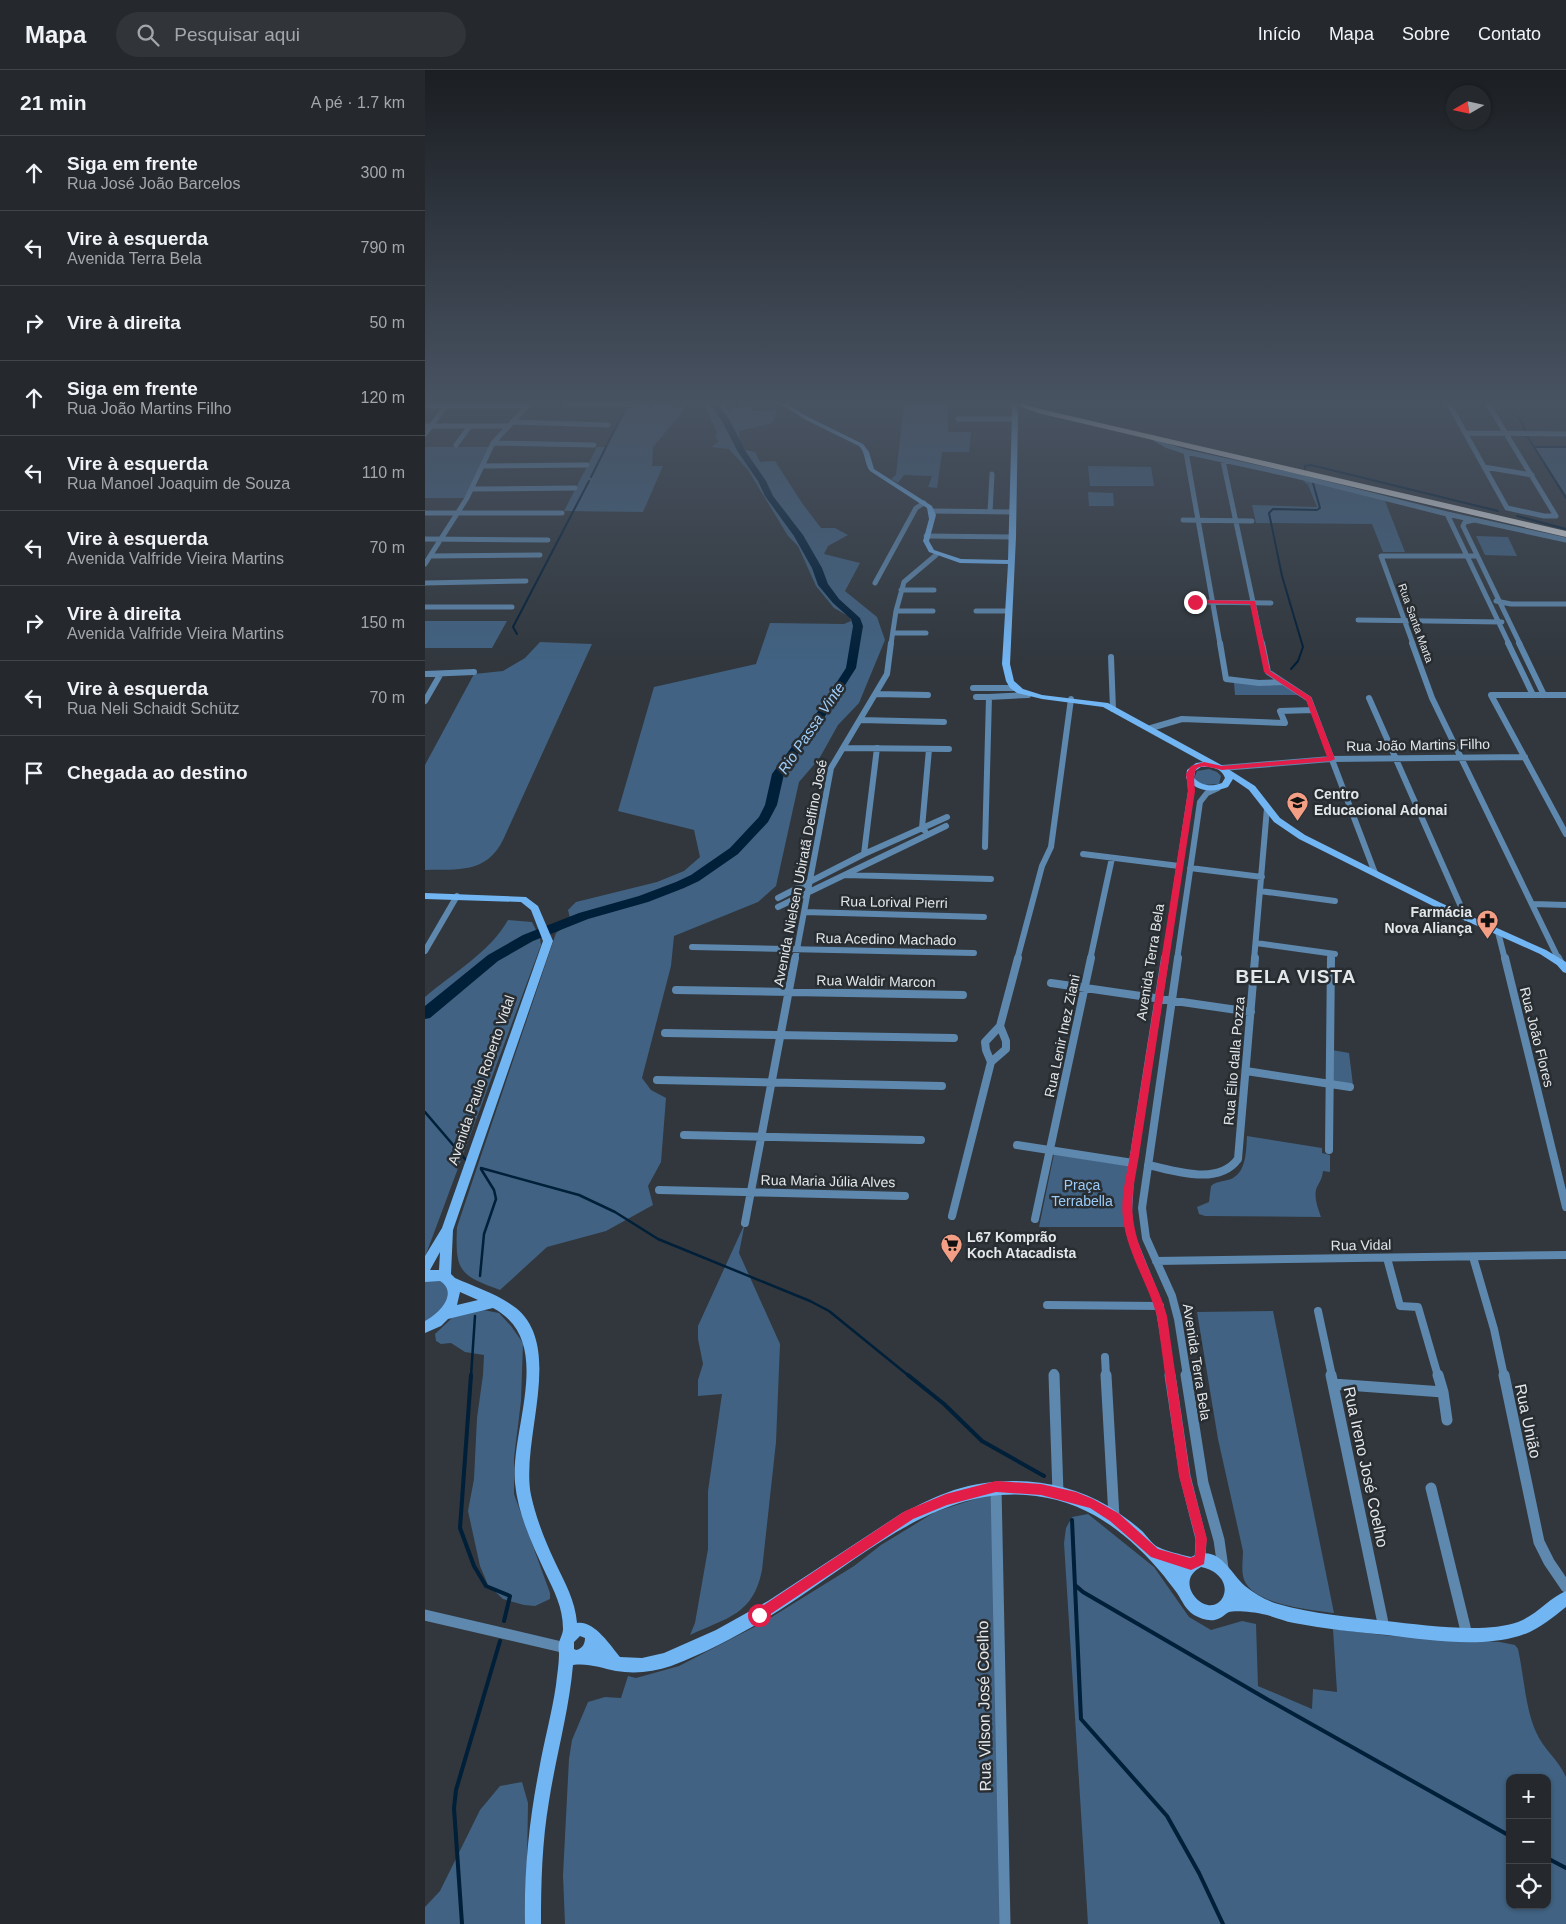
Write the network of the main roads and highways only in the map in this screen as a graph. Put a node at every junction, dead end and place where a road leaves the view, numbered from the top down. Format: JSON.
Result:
{"nodes":[{"id":1,"x":905,"y":491,"type":"edge"},
{"id":2,"x":1014,"y":491,"type":"edge"},
{"id":3,"x":1379,"y":491,"type":"edge"},
{"id":4,"x":1566,"y":534,"type":"edge"},
{"id":5,"x":1011,"y":562,"type":"junction"},
{"id":6,"x":1188,"y":749,"type":"junction"},
{"id":7,"x":1194,"y":767,"type":"junction"},
{"id":8,"x":1221,"y":768,"type":"junction"},
{"id":9,"x":1221,"y":787,"type":"junction"},
{"id":10,"x":1252,"y":788,"type":"junction"},
{"id":11,"x":425,"y":896,"type":"edge"},
{"id":12,"x":1564,"y":966,"type":"edge"},
{"id":13,"x":447,"y":1230,"type":"junction"},
{"id":14,"x":425,"y":1267,"type":"edge"},
{"id":15,"x":425,"y":1276,"type":"edge"},
{"id":16,"x":448,"y":1280,"type":"junction"},
{"id":17,"x":493,"y":1302,"type":"junction"},
{"id":18,"x":446,"y":1314,"type":"junction"},
{"id":19,"x":425,"y":1327,"type":"edge"},
{"id":20,"x":1155,"y":1553,"type":"junction"},
{"id":21,"x":1195,"y":1562,"type":"junction"},
{"id":22,"x":1227,"y":1574,"type":"junction"},
{"id":23,"x":1183,"y":1589,"type":"junction"},
{"id":24,"x":1566,"y":1598,"type":"edge"},
{"id":25,"x":1227,"y":1604,"type":"junction"},
{"id":26,"x":1261,"y":1606,"type":"junction"},
{"id":27,"x":577,"y":1644,"type":"junction"},
{"id":28,"x":533,"y":1924,"type":"edge"}],
"edges":[{"from":1,"to":5,"type":"main road"},
{"from":2,"to":5,"type":"main road"},
{"from":3,"to":4,"type":"highway"},
{"from":5,"to":6,"type":"main road"},
{"from":6,"to":7,"type":"main road"},
{"from":6,"to":8,"type":"main road"},
{"from":7,"to":8,"type":"main road"},
{"from":7,"to":9,"type":"main road"},
{"from":8,"to":9,"type":"main road"},
{"from":8,"to":10,"type":"main road"},
{"from":9,"to":10,"type":"main road"},
{"from":10,"to":12,"type":"main road"},
{"from":11,"to":13,"type":"main road","name":"Avenida Paulo Roberto Vidal"},
{"from":13,"to":14,"type":"main road","name":"Avenida Paulo Roberto Vidal"},
{"from":13,"to":16,"type":"main road","name":"Avenida Paulo Roberto Vidal"},
{"from":15,"to":16,"type":"main road"},
{"from":16,"to":17,"type":"main road"},
{"from":16,"to":18,"type":"main road","name":"Avenida Paulo Roberto Vidal"},
{"from":17,"to":18,"type":"main road"},
{"from":17,"to":27,"type":"main road"},
{"from":18,"to":19,"type":"main road"},
{"from":20,"to":21,"type":"main road"},
{"from":20,"to":23,"type":"main road"},
{"from":20,"to":27,"type":"main road"},
{"from":21,"to":22,"type":"main road"},
{"from":21,"to":23,"type":"main road"},
{"from":22,"to":25,"type":"main road"},
{"from":22,"to":26,"type":"main road"},
{"from":23,"to":25,"type":"main road"},
{"from":24,"to":26,"type":"main road"},
{"from":25,"to":26,"type":"main road"},
{"from":27,"to":28,"type":"main road"}]}
